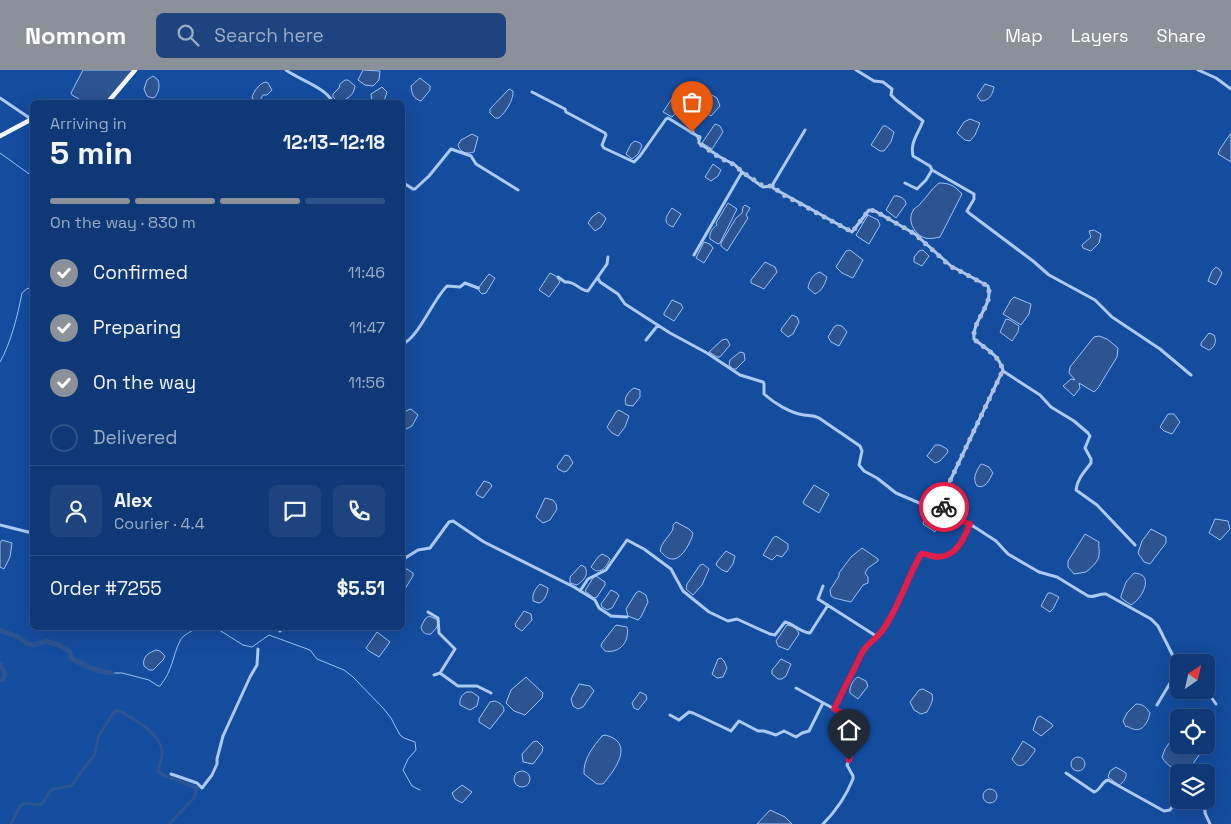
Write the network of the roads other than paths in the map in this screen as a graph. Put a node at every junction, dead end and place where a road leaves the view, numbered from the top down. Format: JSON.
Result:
{"nodes":[{"id":1,"x":135,"y":70,"type":"edge"},
{"id":2,"x":286,"y":70,"type":"edge"},
{"id":3,"x":856,"y":70,"type":"edge"},
{"id":4,"x":1198,"y":70,"type":"edge"},
{"id":5,"x":1231,"y":89,"type":"edge"},
{"id":6,"x":532,"y":92,"type":"dead end"},
{"id":7,"x":0,"y":98,"type":"edge"},
{"id":8,"x":110,"y":100,"type":"edge"},
{"id":9,"x":332,"y":100,"type":"edge"},
{"id":10,"x":30,"y":119,"type":"edge"},
{"id":11,"x":30,"y":121,"type":"edge"},
{"id":12,"x":805,"y":130,"type":"dead end"},
{"id":13,"x":0,"y":136,"type":"edge"},
{"id":14,"x":932,"y":170,"type":"junction"},
{"id":15,"x":742,"y":172,"type":"junction"},
{"id":16,"x":905,"y":183,"type":"dead end"},
{"id":17,"x":405,"y":184,"type":"edge"},
{"id":18,"x":772,"y":186,"type":"junction"},
{"id":19,"x":518,"y":190,"type":"dead end"},
{"id":20,"x":694,"y":255,"type":"dead end"},
{"id":21,"x":608,"y":257,"type":"dead end"},
{"id":22,"x":558,"y":277,"type":"dead end"},
{"id":23,"x":598,"y":278,"type":"junction"},
{"id":24,"x":478,"y":288,"type":"dead end"},
{"id":25,"x":658,"y":324,"type":"junction"},
{"id":26,"x":646,"y":340,"type":"dead end"},
{"id":27,"x":405,"y":342,"type":"edge"},
{"id":28,"x":1002,"y":371,"type":"junction"},
{"id":29,"x":1191,"y":375,"type":"dead end"},
{"id":30,"x":942,"y":513,"type":"junction"},
{"id":31,"x":970,"y":524,"type":"junction"},
{"id":32,"x":0,"y":525,"type":"edge"},
{"id":33,"x":30,"y":532,"type":"edge"},
{"id":34,"x":1135,"y":545,"type":"dead end"},
{"id":35,"x":405,"y":558,"type":"edge"},
{"id":36,"x":823,"y":586,"type":"dead end"},
{"id":37,"x":580,"y":591,"type":"junction"},
{"id":38,"x":828,"y":606,"type":"junction"},
{"id":39,"x":428,"y":612,"type":"dead end"},
{"id":40,"x":627,"y":617,"type":"dead end"},
{"id":41,"x":876,"y":636,"type":"junction"},
{"id":42,"x":258,"y":650,"type":"dead end"},
{"id":43,"x":440,"y":673,"type":"junction"},
{"id":44,"x":434,"y":675,"type":"dead end"},
{"id":45,"x":796,"y":688,"type":"dead end"},
{"id":46,"x":491,"y":694,"type":"dead end"},
{"id":47,"x":1212,"y":699,"type":"edge"},
{"id":48,"x":823,"y":703,"type":"junction"},
{"id":49,"x":1157,"y":704,"type":"dead end"},
{"id":50,"x":1216,"y":704,"type":"dead end"},
{"id":51,"x":834,"y":709,"type":"junction"},
{"id":52,"x":670,"y":715,"type":"dead end"},
{"id":53,"x":1066,"y":773,"type":"dead end"},
{"id":54,"x":171,"y":774,"type":"dead end"},
{"id":55,"x":1171,"y":809,"type":"edge"},
{"id":56,"x":1205,"y":809,"type":"edge"},
{"id":57,"x":823,"y":824,"type":"edge"},
{"id":58,"x":1210,"y":824,"type":"edge"}],
"edges":[{"from":1,"to":8,"type":"main road"},
{"from":2,"to":9,"type":"street"},
{"from":3,"to":14,"type":"street"},
{"from":4,"to":5,"type":"street"},
{"from":6,"to":15,"type":"street"},
{"from":7,"to":10,"type":"street"},
{"from":11,"to":13,"type":"main road"},
{"from":12,"to":18,"type":"street"},
{"from":14,"to":16,"type":"street"},
{"from":14,"to":29,"type":"street"},
{"from":15,"to":18,"type":"street"},
{"from":15,"to":20,"type":"street"},
{"from":17,"to":19,"type":"street"},
{"from":18,"to":28,"type":"street"},
{"from":21,"to":23,"type":"street"},
{"from":22,"to":23,"type":"street"},
{"from":23,"to":25,"type":"street"},
{"from":24,"to":27,"type":"street"},
{"from":25,"to":26,"type":"street"},
{"from":25,"to":30,"type":"street"},
{"from":28,"to":30,"type":"street"},
{"from":28,"to":34,"type":"street"},
{"from":30,"to":31,"type":"street"},
{"from":31,"to":41,"type":"street"},
{"from":31,"to":49,"type":"street"},
{"from":32,"to":33,"type":"street"},
{"from":35,"to":37,"type":"street"},
{"from":36,"to":38,"type":"street"},
{"from":37,"to":38,"type":"street"},
{"from":37,"to":40,"type":"street"},
{"from":38,"to":41,"type":"street"},
{"from":39,"to":43,"type":"street"},
{"from":41,"to":51,"type":"street"},
{"from":42,"to":54,"type":"street"},
{"from":43,"to":44,"type":"street"},
{"from":43,"to":46,"type":"street"},
{"from":45,"to":48,"type":"street"},
{"from":47,"to":50,"type":"street"},
{"from":48,"to":51,"type":"street"},
{"from":48,"to":52,"type":"street"},
{"from":51,"to":57,"type":"street"},
{"from":53,"to":55,"type":"street"},
{"from":56,"to":58,"type":"street"}]}
